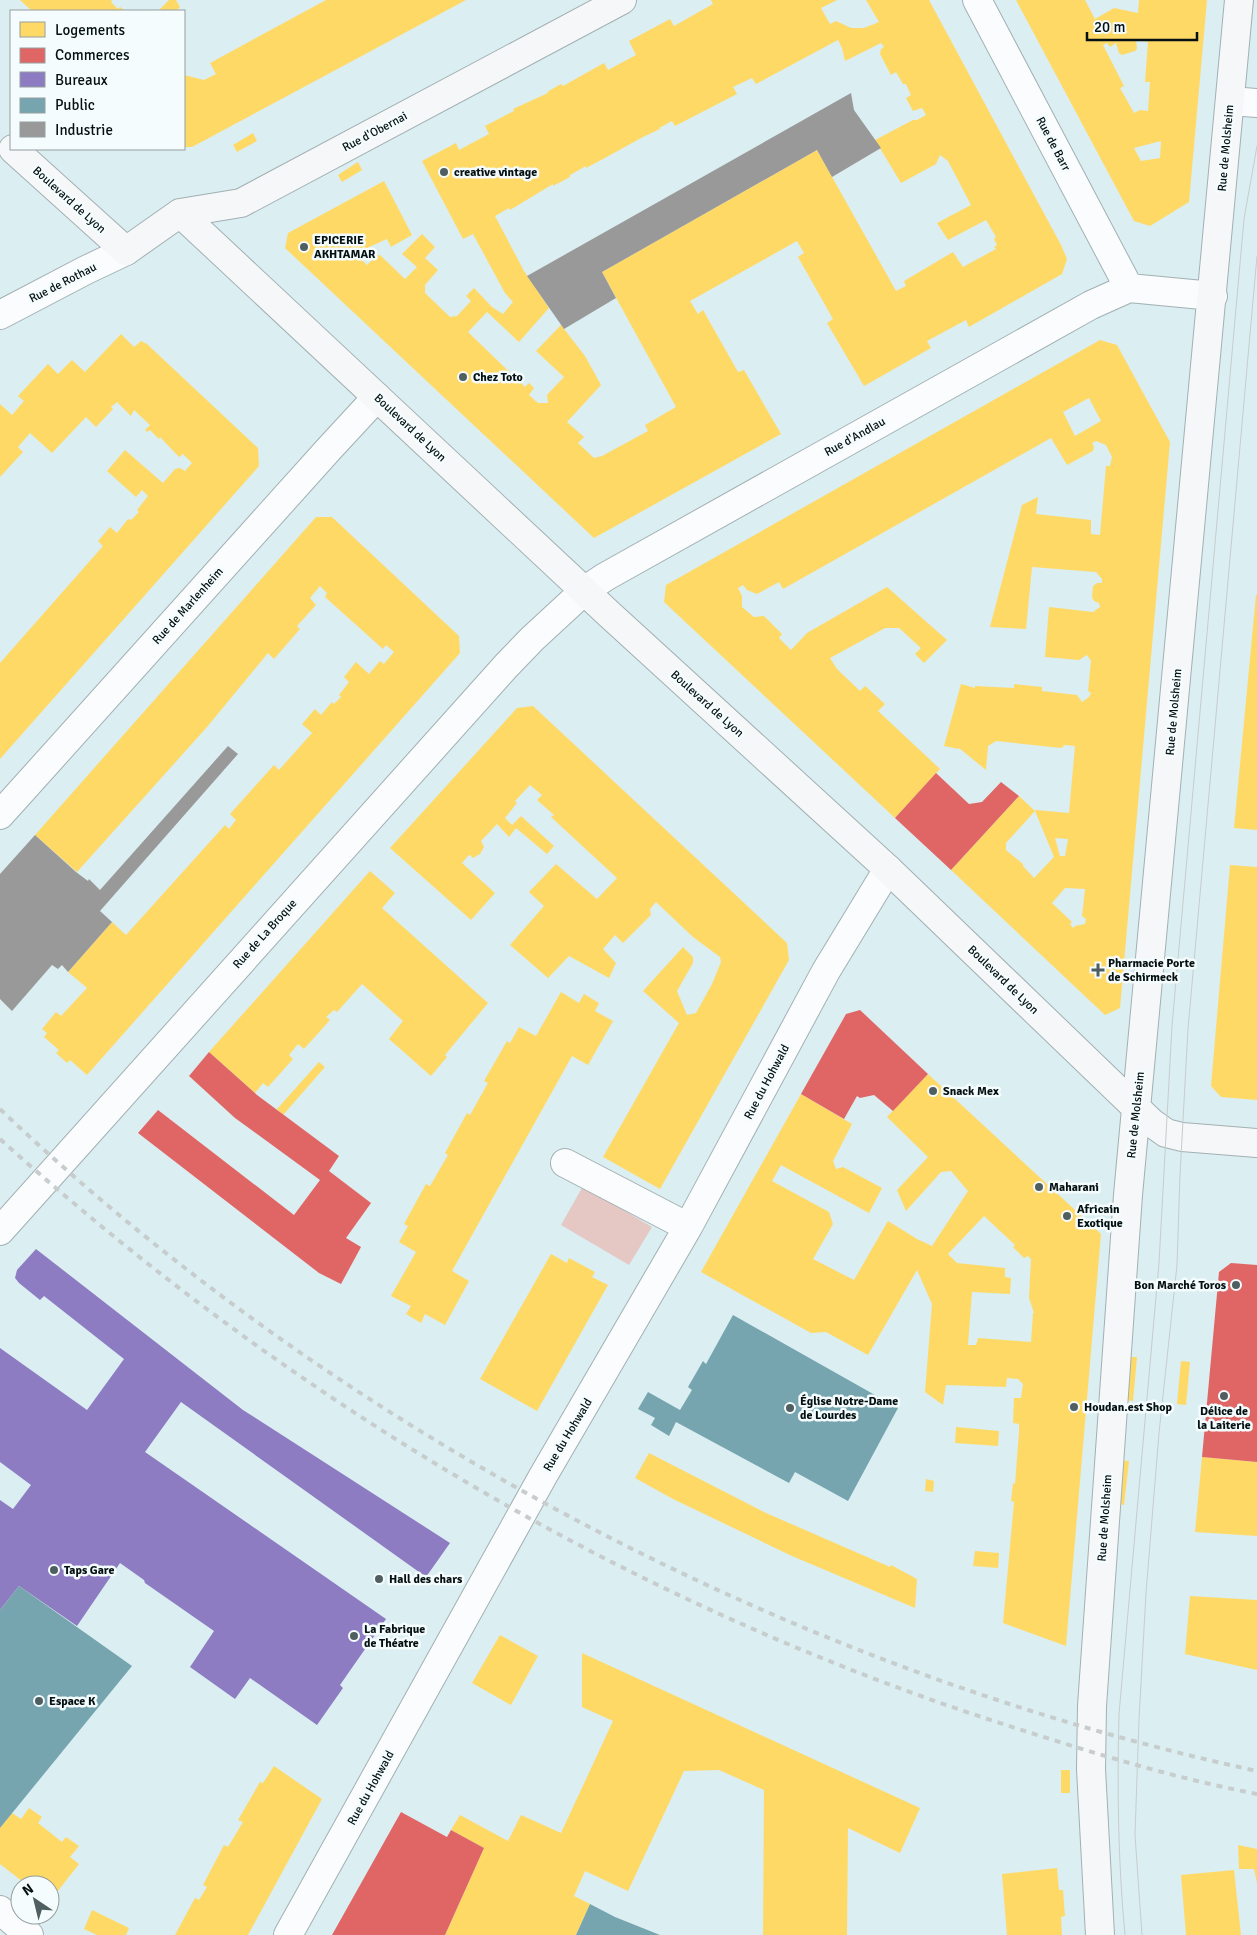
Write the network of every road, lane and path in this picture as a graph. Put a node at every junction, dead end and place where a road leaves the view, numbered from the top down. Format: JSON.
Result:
{"nodes":[{"id":1,"x":622,"y":0,"type":"edge"},
{"id":2,"x":978,"y":0,"type":"edge"},
{"id":3,"x":1239,"y":0,"type":"edge"},
{"id":4,"x":1230,"y":101,"type":"junction"},
{"id":5,"x":1257,"y":103,"type":"edge"},
{"id":6,"x":0,"y":137,"type":"edge"},
{"id":7,"x":10,"y":146,"type":"edge"},
{"id":8,"x":14,"y":150,"type":"edge"},
{"id":9,"x":180,"y":213,"type":"junction"},
{"id":10,"x":126,"y":251,"type":"junction"},
{"id":11,"x":1129,"y":288,"type":"junction"},
{"id":12,"x":1213,"y":296,"type":"junction"},
{"id":13,"x":0,"y":316,"type":"edge"},
{"id":14,"x":377,"y":398,"type":"junction"},
{"id":15,"x":584,"y":591,"type":"junction"},
{"id":16,"x":532,"y":638,"type":"joint"},
{"id":17,"x":0,"y":815,"type":"edge"},
{"id":18,"x":888,"y":869,"type":"junction"},
{"id":19,"x":1136,"y":1107,"type":"junction"},
{"id":20,"x":1257,"y":1143,"type":"edge"},
{"id":21,"x":565,"y":1163,"type":"dead end"},
{"id":22,"x":688,"y":1227,"type":"junction"},
{"id":23,"x":0,"y":1231,"type":"edge"},
{"id":24,"x":0,"y":1910,"type":"edge"},
{"id":25,"x":29,"y":1935,"type":"edge"},
{"id":26,"x":288,"y":1935,"type":"edge"},
{"id":27,"x":1100,"y":1935,"type":"edge"}],
"edges":[{"from":1,"to":9,"type":"main road","name":"Rue d'Obernai"},
{"from":2,"to":11,"type":"street","name":"Rue de Barr"},
{"from":3,"to":4,"type":"main road","name":"Rue de Molsheim"},
{"from":4,"to":5,"type":"street"},
{"from":4,"to":12,"type":"main road","name":"Rue de Molsheim"},
{"from":6,"to":7,"type":"main road","name":"Boulevard de Lyon"},
{"from":8,"to":10,"type":"main road","name":"Boulevard de Lyon"},
{"from":9,"to":10,"type":"main road","name":"Rue d'Obernai"},
{"from":9,"to":14,"type":"main road","name":"Boulevard de Lyon"},
{"from":10,"to":13,"type":"street","name":"Rue de Rothau"},
{"from":11,"to":12,"type":"street"},
{"from":11,"to":15,"type":"street","name":"Rue d'Andlau"},
{"from":12,"to":19,"type":"main road","name":"Rue de Molsheim"},
{"from":14,"to":15,"type":"main road","name":"Boulevard de Lyon"},
{"from":14,"to":17,"type":"street","name":"Rue de Marlenheim"},
{"from":15,"to":16,"type":"street","name":"Rue d'Andlau"},
{"from":15,"to":18,"type":"main road","name":"Boulevard de Lyon"},
{"from":16,"to":23,"type":"street","name":"Rue de La Broque"},
{"from":18,"to":19,"type":"main road","name":"Boulevard de Lyon"},
{"from":18,"to":22,"type":"street","name":"Rue du Hohwald"},
{"from":19,"to":20,"type":"main road","name":"Boulevard de Lyon"},
{"from":19,"to":27,"type":"main road","name":"Rue de Molsheim"},
{"from":21,"to":22,"type":"street"},
{"from":22,"to":26,"type":"street","name":"Rue du Hohwald"},
{"from":24,"to":25,"type":"street"}]}
